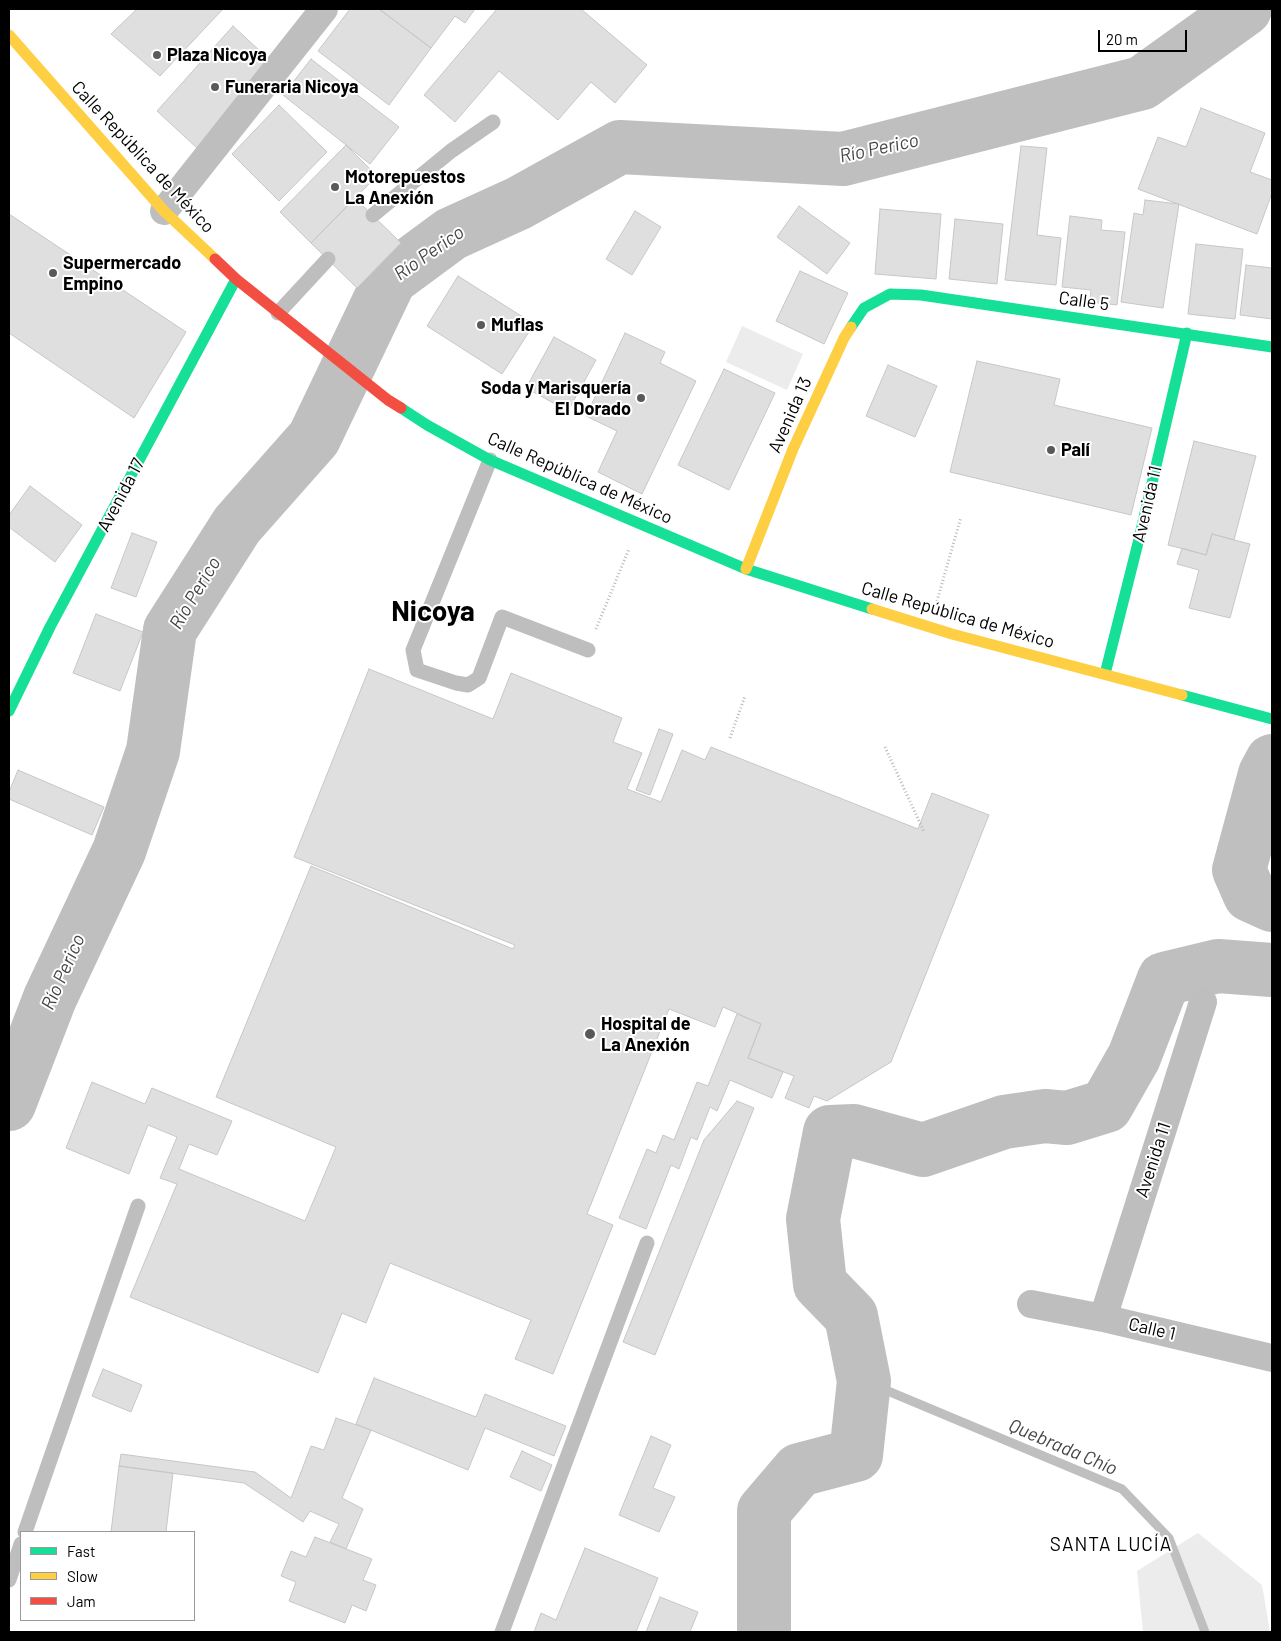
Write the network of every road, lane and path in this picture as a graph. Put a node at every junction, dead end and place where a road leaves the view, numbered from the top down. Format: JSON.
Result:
{"nodes":[{"id":1,"x":324,"y":9,"type":"edge"},
{"id":2,"x":9,"y":36,"type":"edge"},
{"id":3,"x":493,"y":122,"type":"dead end"},
{"id":4,"x":164,"y":211,"type":"junction"},
{"id":5,"x":373,"y":216,"type":"dead end"},
{"id":6,"x":328,"y":259,"type":"dead end"},
{"id":7,"x":236,"y":280,"type":"junction"},
{"id":8,"x":890,"y":294,"type":"joint"},
{"id":9,"x":278,"y":313,"type":"junction"},
{"id":10,"x":1187,"y":333,"type":"junction"},
{"id":11,"x":1272,"y":347,"type":"edge"},
{"id":12,"x":490,"y":460,"type":"junction"},
{"id":13,"x":961,"y":517,"type":"dead end"},
{"id":14,"x":639,"y":524,"type":"junction"},
{"id":15,"x":746,"y":569,"type":"junction"},
{"id":16,"x":930,"y":628,"type":"junction"},
{"id":17,"x":588,"y":650,"type":"joint"},
{"id":18,"x":1105,"y":674,"type":"junction"},
{"id":19,"x":745,"y":696,"type":"dead end"},
{"id":20,"x":9,"y":711,"type":"edge"},
{"id":21,"x":1272,"y":719,"type":"edge"},
{"id":22,"x":730,"y":738,"type":"dead end"},
{"id":23,"x":885,"y":747,"type":"dead end"},
{"id":24,"x":924,"y":832,"type":"dead end"},
{"id":25,"x":1203,"y":1002,"type":"dead end"},
{"id":26,"x":138,"y":1206,"type":"dead end"},
{"id":27,"x":647,"y":1243,"type":"dead end"},
{"id":28,"x":1031,"y":1304,"type":"dead end"},
{"id":29,"x":1103,"y":1318,"type":"junction"},
{"id":30,"x":1272,"y":1358,"type":"edge"},
{"id":31,"x":25,"y":1531,"type":"edge"},
{"id":32,"x":20,"y":1547,"type":"edge"},
{"id":33,"x":9,"y":1580,"type":"edge"},
{"id":34,"x":502,"y":1632,"type":"edge"}],
"edges":[{"from":1,"to":4,"type":"street"},
{"from":2,"to":4,"type":"street","name":"Calle República de México"},
{"from":3,"to":5,"type":"lane"},
{"from":4,"to":7,"type":"street","name":"Calle República de México"},
{"from":6,"to":9,"type":"lane"},
{"from":7,"to":9,"type":"street","name":"Calle República de México"},
{"from":7,"to":20,"type":"street","name":"Avenida 17"},
{"from":8,"to":10,"type":"street","name":"Calle 5"},
{"from":8,"to":15,"type":"street","name":"Avenida 13"},
{"from":9,"to":12,"type":"street","name":"Calle República de México"},
{"from":10,"to":11,"type":"street","name":"Calle 5"},
{"from":10,"to":18,"type":"street","name":"Avenida 11"},
{"from":12,"to":14,"type":"street","name":"Calle República de México"},
{"from":12,"to":17,"type":"lane"},
{"from":13,"to":16,"type":"path"},
{"from":14,"to":15,"type":"street","name":"Calle República de México"},
{"from":14,"to":17,"type":"path"},
{"from":15,"to":16,"type":"street","name":"Calle República de México"},
{"from":16,"to":18,"type":"street","name":"Calle República de México"},
{"from":18,"to":21,"type":"street","name":"Calle República de México"},
{"from":19,"to":22,"type":"path"},
{"from":23,"to":24,"type":"path"},
{"from":25,"to":29,"type":"street","name":"Avenida 11"},
{"from":26,"to":31,"type":"lane"},
{"from":27,"to":34,"type":"lane"},
{"from":28,"to":29,"type":"street","name":"Calle 1"},
{"from":29,"to":30,"type":"street","name":"Calle 1"},
{"from":32,"to":33,"type":"lane"}]}
